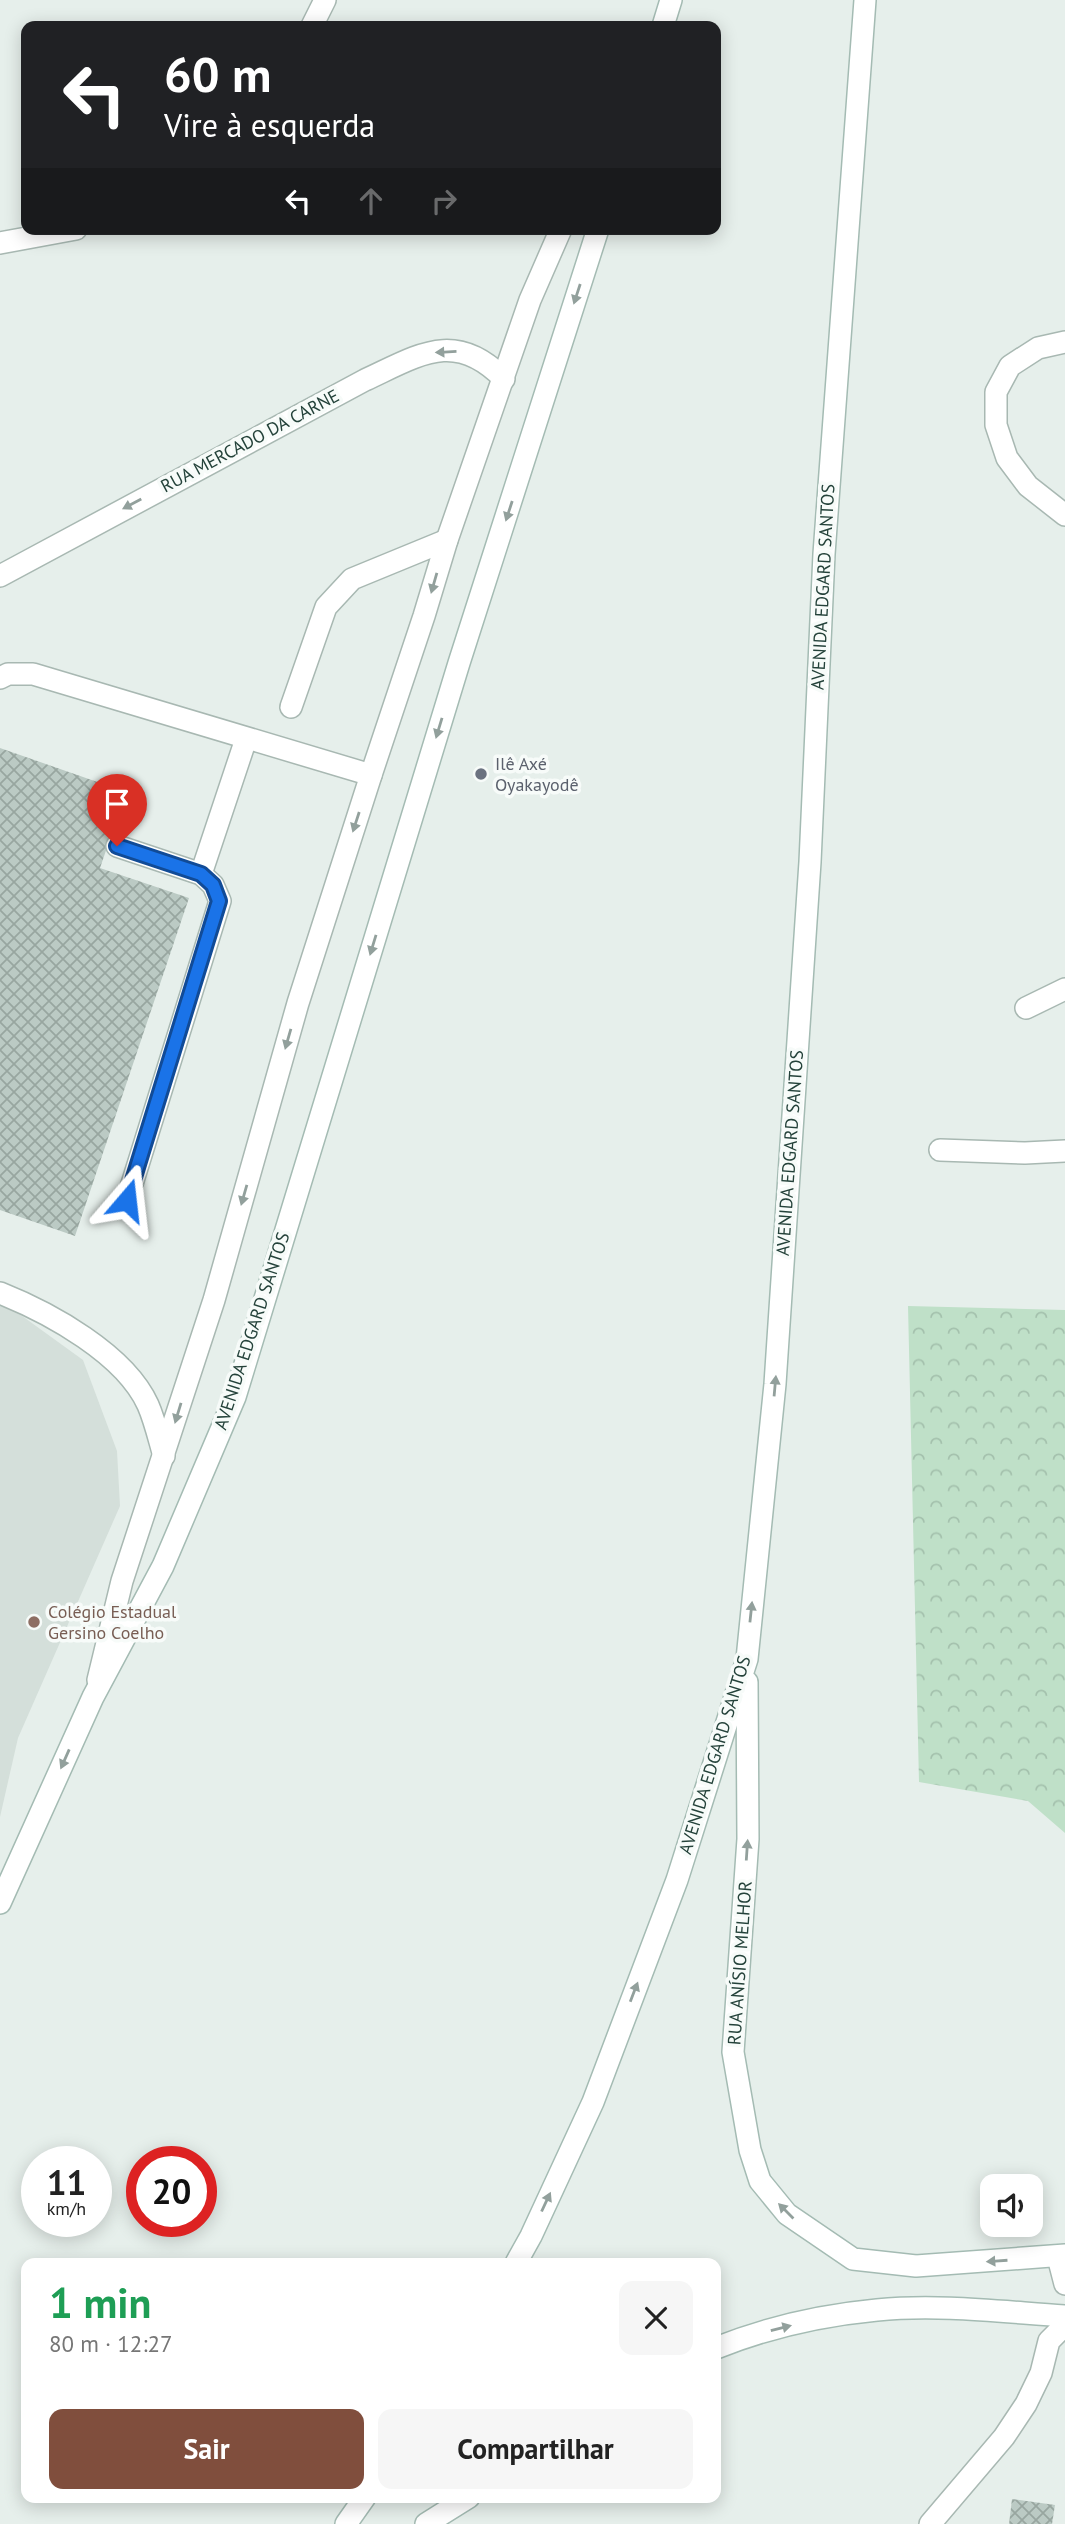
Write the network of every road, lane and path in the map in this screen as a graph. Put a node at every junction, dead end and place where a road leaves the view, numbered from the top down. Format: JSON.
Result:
{"nodes":[{"id":1,"x":326,"y":0,"type":"edge"},
{"id":2,"x":671,"y":0,"type":"edge"},
{"id":3,"x":865,"y":0,"type":"edge"},
{"id":4,"x":315,"y":21,"type":"edge"},
{"id":5,"x":665,"y":21,"type":"edge"},
{"id":6,"x":43,"y":235,"type":"edge"},
{"id":7,"x":558,"y":235,"type":"edge"},
{"id":8,"x":596,"y":235,"type":"edge"},
{"id":9,"x":0,"y":243,"type":"edge"},
{"id":10,"x":1065,"y":342,"type":"edge"},
{"id":11,"x":504,"y":379,"type":"junction"},
{"id":12,"x":1065,"y":515,"type":"edge"},
{"id":13,"x":447,"y":540,"type":"junction"},
{"id":14,"x":0,"y":576,"type":"edge"},
{"id":15,"x":0,"y":678,"type":"edge"},
{"id":16,"x":291,"y":707,"type":"dead end"},
{"id":17,"x":246,"y":739,"type":"junction"},
{"id":18,"x":371,"y":775,"type":"junction"},
{"id":19,"x":117,"y":846,"type":"dead end"},
{"id":20,"x":201,"y":874,"type":"junction"},
{"id":21,"x":1065,"y":989,"type":"edge"},
{"id":22,"x":1026,"y":1007,"type":"dead end"},
{"id":23,"x":940,"y":1150,"type":"dead end"},
{"id":24,"x":1065,"y":1151,"type":"edge"},
{"id":25,"x":127,"y":1200,"type":"dead end"},
{"id":26,"x":0,"y":1293,"type":"edge"},
{"id":27,"x":164,"y":1457,"type":"junction"},
{"id":28,"x":747,"y":1659,"type":"junction"},
{"id":29,"x":93,"y":1697,"type":"junction"},
{"id":30,"x":0,"y":1903,"type":"edge"},
{"id":31,"x":1062,"y":2256,"type":"edge"},
{"id":32,"x":519,"y":2258,"type":"edge"},
{"id":33,"x":1065,"y":2284,"type":"edge"},
{"id":34,"x":1065,"y":2316,"type":"edge"},
{"id":35,"x":1065,"y":2325,"type":"edge"},
{"id":36,"x":721,"y":2347,"type":"edge"},
{"id":37,"x":361,"y":2503,"type":"edge"},
{"id":38,"x":460,"y":2503,"type":"edge"},
{"id":39,"x":345,"y":2524,"type":"edge"},
{"id":40,"x":426,"y":2524,"type":"edge"},
{"id":41,"x":930,"y":2524,"type":"edge"}],
"edges":[{"from":1,"to":4,"type":"main road"},
{"from":2,"to":5,"type":"main road"},
{"from":28,"to":3,"type":"main road","name":"AVENIDA EDGARD SANTOS","one_way":true},
{"from":6,"to":9,"type":"main road"},
{"from":7,"to":11,"type":"main road","name":"AVENIDA EDGARD SANTOS"},
{"from":8,"to":29,"type":"main road","name":"AVENIDA EDGARD SANTOS","one_way":true},
{"from":10,"to":12,"type":"main road"},
{"from":11,"to":13,"type":"main road","name":"AVENIDA EDGARD SANTOS"},
{"from":11,"to":14,"type":"main road","name":"RUA MERCADO DA CARNE","one_way":true},
{"from":13,"to":16,"type":"main road"},
{"from":13,"to":18,"type":"main road","name":"AVENIDA EDGARD SANTOS","one_way":true},
{"from":15,"to":17,"type":"main road"},
{"from":17,"to":18,"type":"main road"},
{"from":17,"to":20,"type":"main road"},
{"from":18,"to":27,"type":"main road","name":"AVENIDA EDGARD SANTOS","one_way":true},
{"from":19,"to":20,"type":"main road"},
{"from":20,"to":25,"type":"main road"},
{"from":21,"to":22,"type":"main road"},
{"from":23,"to":24,"type":"main road"},
{"from":26,"to":27,"type":"main road"},
{"from":27,"to":29,"type":"main road","name":"AVENIDA EDGARD SANTOS"},
{"from":31,"to":28,"type":"main road","name":"RUA ANÍSIO MELHOR","one_way":true},
{"from":32,"to":28,"type":"main road","name":"AVENIDA EDGARD SANTOS","one_way":true},
{"from":29,"to":30,"type":"main road","name":"AVENIDA EDGARD SANTOS","one_way":true},
{"from":31,"to":33,"type":"main road"},
{"from":36,"to":34,"type":"main road","one_way":true},
{"from":35,"to":41,"type":"main road"},
{"from":37,"to":39,"type":"main road"},
{"from":38,"to":40,"type":"main road"}]}
